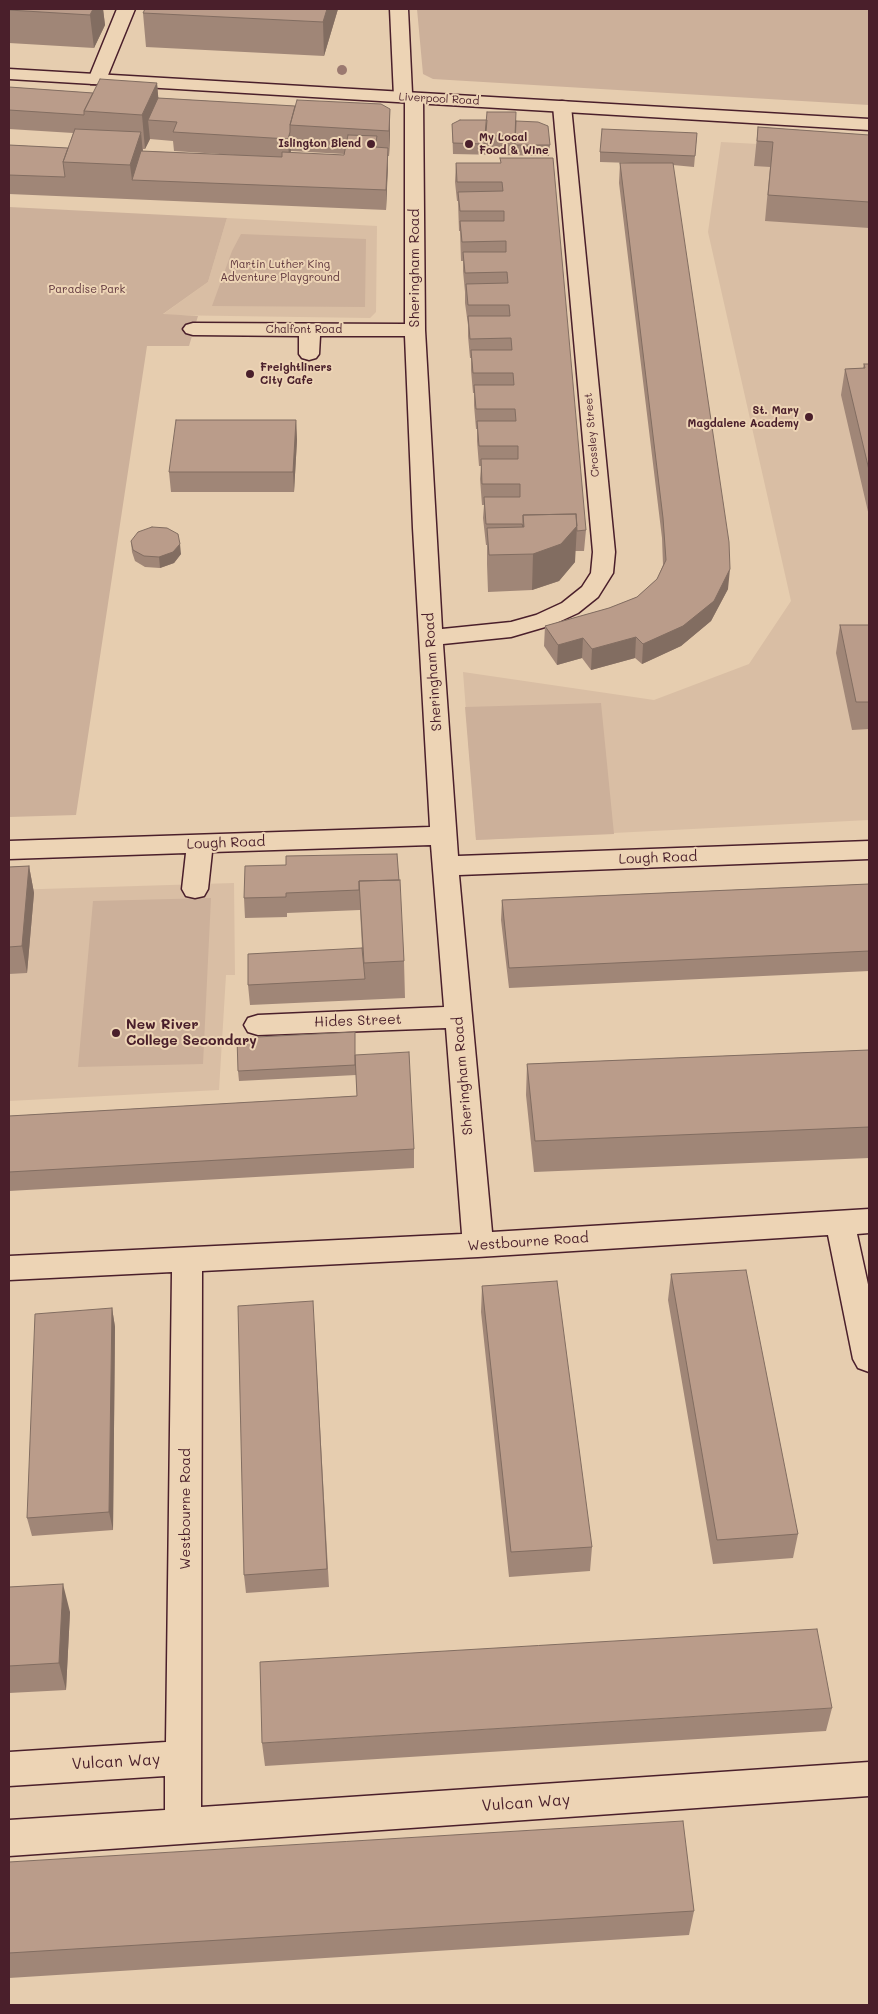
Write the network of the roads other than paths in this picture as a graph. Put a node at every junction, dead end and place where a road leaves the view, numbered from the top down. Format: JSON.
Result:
{"nodes":[{"id":1,"x":126,"y":9,"type":"edge"},
{"id":2,"x":399,"y":9,"type":"edge"},
{"id":3,"x":9,"y":74,"type":"edge"},
{"id":4,"x":97,"y":80,"type":"junction"},
{"id":5,"x":409,"y":98,"type":"junction"},
{"id":6,"x":562,"y":106,"type":"junction"},
{"id":7,"x":869,"y":125,"type":"edge"},
{"id":8,"x":194,"y":329,"type":"dead end"},
{"id":9,"x":310,"y":330,"type":"junction"},
{"id":10,"x":415,"y":330,"type":"junction"},
{"id":11,"x":309,"y":354,"type":"dead end"},
{"id":12,"x":431,"y":638,"type":"junction"},
{"id":13,"x":444,"y":836,"type":"junction"},
{"id":14,"x":200,"y":844,"type":"junction"},
{"id":15,"x":9,"y":850,"type":"edge"},
{"id":16,"x":869,"y":850,"type":"edge"},
{"id":17,"x":446,"y":866,"type":"junction"},
{"id":18,"x":195,"y":889,"type":"dead end"},
{"id":19,"x":458,"y":1017,"type":"junction"},
{"id":20,"x":258,"y":1025,"type":"dead end"},
{"id":21,"x":869,"y":1222,"type":"edge"},
{"id":22,"x":840,"y":1224,"type":"junction"},
{"id":23,"x":478,"y":1245,"type":"junction"},
{"id":24,"x":187,"y":1260,"type":"junction"},
{"id":25,"x":9,"y":1268,"type":"edge"},
{"id":26,"x":869,"y":1359,"type":"edge"},
{"id":27,"x":183,"y":1758,"type":"junction"},
{"id":28,"x":9,"y":1769,"type":"edge"},
{"id":29,"x":869,"y":1779,"type":"edge"},
{"id":30,"x":182,"y":1827,"type":"junction"},
{"id":31,"x":9,"y":1838,"type":"edge"}],
"edges":[{"from":1,"to":4,"type":"street"},
{"from":2,"to":5,"type":"street","name":"Sheringham Road"},
{"from":3,"to":4,"type":"street","name":"Liverpool Road"},
{"from":4,"to":5,"type":"street","name":"Liverpool Road"},
{"from":5,"to":6,"type":"street","name":"Liverpool Road"},
{"from":5,"to":10,"type":"street","name":"Sheringham Road"},
{"from":6,"to":7,"type":"street","name":"Liverpool Road"},
{"from":6,"to":12,"type":"street","name":"Crossley Street"},
{"from":8,"to":9,"type":"street","name":"Chalfont Road"},
{"from":9,"to":10,"type":"street","name":"Chalfont Road"},
{"from":9,"to":11,"type":"street"},
{"from":10,"to":12,"type":"street","name":"Sheringham Road"},
{"from":12,"to":13,"type":"street","name":"Sheringham Road"},
{"from":13,"to":14,"type":"street","name":"Lough Road"},
{"from":13,"to":17,"type":"street","name":"Sheringham Road"},
{"from":14,"to":15,"type":"street","name":"Lough Road"},
{"from":14,"to":18,"type":"street"},
{"from":16,"to":17,"type":"street","name":"Lough Road"},
{"from":17,"to":19,"type":"street","name":"Sheringham Road"},
{"from":19,"to":20,"type":"street","name":"Hides Street"},
{"from":19,"to":23,"type":"street","name":"Sheringham Road"},
{"from":21,"to":22,"type":"street","name":"Westbourne Road"},
{"from":22,"to":23,"type":"street","name":"Westbourne Road"},
{"from":22,"to":26,"type":"street"},
{"from":23,"to":24,"type":"street","name":"Westbourne Road"},
{"from":24,"to":25,"type":"street","name":"Westbourne Road"},
{"from":24,"to":27,"type":"street","name":"Westbourne Road"},
{"from":27,"to":28,"type":"street","name":"Vulcan Way"},
{"from":27,"to":30,"type":"street"},
{"from":29,"to":30,"type":"street","name":"Vulcan Way"},
{"from":30,"to":31,"type":"street","name":"Vulcan Way"}]}
